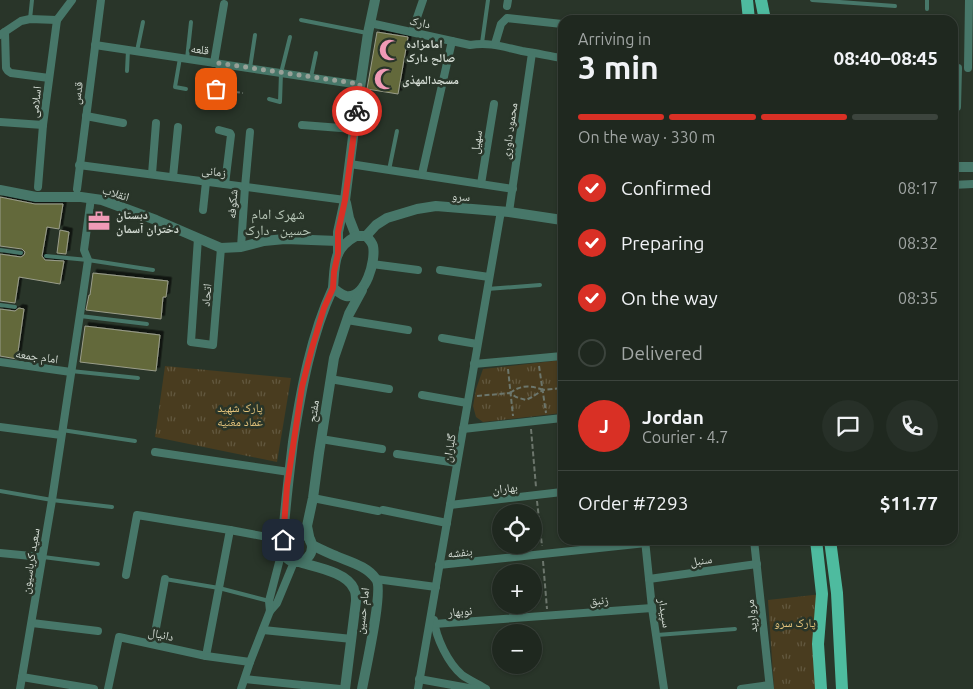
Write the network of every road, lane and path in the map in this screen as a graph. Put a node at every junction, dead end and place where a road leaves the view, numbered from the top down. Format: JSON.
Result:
{"nodes":[{"id":1,"x":32,"y":0,"type":"edge"},
{"id":2,"x":72,"y":0,"type":"edge"},
{"id":3,"x":101,"y":0,"type":"edge"},
{"id":4,"x":375,"y":0,"type":"edge"},
{"id":5,"x":423,"y":0,"type":"edge"},
{"id":6,"x":488,"y":0,"type":"edge"},
{"id":7,"x":747,"y":0,"type":"edge"},
{"id":8,"x":761,"y":0,"type":"edge"},
{"id":9,"x":812,"y":0,"type":"edge"},
{"id":10,"x":928,"y":0,"type":"edge"},
{"id":11,"x":968,"y":0,"type":"edge"},
{"id":12,"x":224,"y":4,"type":"dead end"},
{"id":13,"x":895,"y":6,"type":"dead end"},
{"id":14,"x":927,"y":9,"type":"dead end"},
{"id":15,"x":748,"y":15,"type":"edge"},
{"id":16,"x":764,"y":15,"type":"edge"},
{"id":17,"x":30,"y":19,"type":"junction"},
{"id":18,"x":57,"y":20,"type":"junction"},
{"id":19,"x":301,"y":20,"type":"dead end"},
{"id":20,"x":143,"y":22,"type":"dead end"},
{"id":21,"x":191,"y":22,"type":"dead end"},
{"id":22,"x":558,"y":24,"type":"edge"},
{"id":23,"x":369,"y":28,"type":"junction"},
{"id":24,"x":412,"y":32,"type":"junction"},
{"id":25,"x":2,"y":33,"type":"edge"},
{"id":26,"x":255,"y":36,"type":"dead end"},
{"id":27,"x":290,"y":36,"type":"dead end"},
{"id":28,"x":452,"y":41,"type":"junction"},
{"id":29,"x":482,"y":43,"type":"junction"},
{"id":30,"x":495,"y":44,"type":"junction"},
{"id":31,"x":95,"y":45,"type":"junction"},
{"id":32,"x":128,"y":50,"type":"junction"},
{"id":33,"x":137,"y":51,"type":"junction"},
{"id":34,"x":532,"y":52,"type":"junction"},
{"id":35,"x":316,"y":53,"type":"dead end"},
{"id":36,"x":558,"y":57,"type":"edge"},
{"id":37,"x":184,"y":58,"type":"junction"},
{"id":38,"x":216,"y":63,"type":"junction"},
{"id":39,"x":250,"y":68,"type":"junction"},
{"id":40,"x":958,"y":68,"type":"edge"},
{"id":41,"x":971,"y":68,"type":"edge"},
{"id":42,"x":126,"y":71,"type":"dead end"},
{"id":43,"x":281,"y":73,"type":"junction"},
{"id":44,"x":311,"y":77,"type":"junction"},
{"id":45,"x":49,"y":78,"type":"junction"},
{"id":46,"x":360,"y":84,"type":"junction"},
{"id":47,"x":186,"y":89,"type":"dead end"},
{"id":48,"x":216,"y":89,"type":"junction"},
{"id":49,"x":243,"y":93,"type":"dead end"},
{"id":50,"x":215,"y":96,"type":"dead end"},
{"id":51,"x":269,"y":99,"type":"dead end"},
{"id":52,"x":494,"y":104,"type":"dead end"},
{"id":53,"x":86,"y":116,"type":"junction"},
{"id":54,"x":0,"y":122,"type":"edge"},
{"id":55,"x":123,"y":123,"type":"dead end"},
{"id":56,"x":156,"y":123,"type":"dead end"},
{"id":57,"x":43,"y":125,"type":"junction"},
{"id":58,"x":302,"y":126,"type":"dead end"},
{"id":59,"x":178,"y":127,"type":"dead end"},
{"id":60,"x":354,"y":129,"type":"junction"},
{"id":61,"x":219,"y":130,"type":"dead end"},
{"id":62,"x":397,"y":131,"type":"dead end"},
{"id":63,"x":250,"y":132,"type":"dead end"},
{"id":64,"x":350,"y":164,"type":"junction"},
{"id":65,"x":79,"y":165,"type":"junction"},
{"id":66,"x":958,"y":167,"type":"edge"},
{"id":67,"x":973,"y":167,"type":"edge"},
{"id":68,"x":389,"y":170,"type":"junction"},
{"id":69,"x":152,"y":174,"type":"junction"},
{"id":70,"x":422,"y":174,"type":"junction"},
{"id":71,"x":173,"y":177,"type":"junction"},
{"id":72,"x":206,"y":182,"type":"junction"},
{"id":73,"x":225,"y":184,"type":"junction"},
{"id":74,"x":481,"y":184,"type":"junction"},
{"id":75,"x":973,"y":184,"type":"edge"},
{"id":76,"x":958,"y":185,"type":"edge"},
{"id":77,"x":38,"y":187,"type":"dead end"},
{"id":78,"x":245,"y":187,"type":"junction"},
{"id":79,"x":77,"y":189,"type":"dead end"},
{"id":80,"x":513,"y":189,"type":"junction"},
{"id":81,"x":0,"y":190,"type":"edge"},
{"id":82,"x":91,"y":198,"type":"junction"},
{"id":83,"x":345,"y":200,"type":"junction"},
{"id":84,"x":203,"y":210,"type":"dead end"},
{"id":85,"x":505,"y":212,"type":"junction"},
{"id":86,"x":558,"y":219,"type":"edge"},
{"id":87,"x":361,"y":236,"type":"junction"},
{"id":88,"x":198,"y":238,"type":"junction"},
{"id":89,"x":338,"y":241,"type":"junction"},
{"id":90,"x":241,"y":247,"type":"junction"},
{"id":91,"x":221,"y":248,"type":"junction"},
{"id":92,"x":0,"y":250,"type":"edge"},
{"id":93,"x":21,"y":253,"type":"dead end"},
{"id":94,"x":338,"y":254,"type":"junction"},
{"id":95,"x":46,"y":256,"type":"dead end"},
{"id":96,"x":88,"y":260,"type":"junction"},
{"id":97,"x":372,"y":264,"type":"junction"},
{"id":98,"x":153,"y":270,"type":"dead end"},
{"id":99,"x":418,"y":270,"type":"dead end"},
{"id":100,"x":440,"y":270,"type":"dead end"},
{"id":101,"x":489,"y":277,"type":"junction"},
{"id":102,"x":540,"y":285,"type":"dead end"},
{"id":103,"x":333,"y":288,"type":"junction"},
{"id":104,"x":487,"y":289,"type":"junction"},
{"id":105,"x":362,"y":290,"type":"junction"},
{"id":106,"x":0,"y":305,"type":"edge"},
{"id":107,"x":15,"y":307,"type":"dead end"},
{"id":108,"x":80,"y":316,"type":"junction"},
{"id":109,"x":347,"y":320,"type":"junction"},
{"id":110,"x":147,"y":324,"type":"dead end"},
{"id":111,"x":408,"y":330,"type":"dead end"},
{"id":112,"x":442,"y":338,"type":"dead end"},
{"id":113,"x":477,"y":344,"type":"junction"},
{"id":114,"x":558,"y":356,"type":"edge"},
{"id":115,"x":0,"y":362,"type":"edge"},
{"id":116,"x":539,"y":363,"type":"dead end"},
{"id":117,"x":474,"y":364,"type":"junction"},
{"id":118,"x":508,"y":366,"type":"dead end"},
{"id":119,"x":71,"y":371,"type":"junction"},
{"id":120,"x":138,"y":378,"type":"dead end"},
{"id":121,"x":330,"y":379,"type":"junction"},
{"id":122,"x":558,"y":388,"type":"edge"},
{"id":123,"x":389,"y":389,"type":"dead end"},
{"id":124,"x":543,"y":390,"type":"junction"},
{"id":125,"x":510,"y":393,"type":"junction"},
{"id":126,"x":422,"y":396,"type":"dead end"},
{"id":127,"x":475,"y":397,"type":"dead end"},
{"id":128,"x":468,"y":403,"type":"junction"},
{"id":129,"x":546,"y":414,"type":"dead end"},
{"id":130,"x":513,"y":418,"type":"dead end"},
{"id":131,"x":558,"y":418,"type":"edge"},
{"id":132,"x":530,"y":422,"type":"junction"},
{"id":133,"x":0,"y":427,"type":"edge"},
{"id":134,"x":463,"y":429,"type":"junction"},
{"id":135,"x":62,"y":433,"type":"junction"},
{"id":136,"x":321,"y":439,"type":"junction"},
{"id":137,"x":135,"y":440,"type":"dead end"},
{"id":138,"x":382,"y":449,"type":"dead end"},
{"id":139,"x":155,"y":452,"type":"dead end"},
{"id":140,"x":397,"y":454,"type":"dead end"},
{"id":141,"x":457,"y":463,"type":"junction"},
{"id":142,"x":289,"y":472,"type":"junction"},
{"id":143,"x":0,"y":491,"type":"edge"},
{"id":144,"x":558,"y":492,"type":"edge"},
{"id":145,"x":536,"y":495,"type":"junction"},
{"id":146,"x":313,"y":498,"type":"junction"},
{"id":147,"x":52,"y":500,"type":"junction"},
{"id":148,"x":537,"y":504,"type":"edge"},
{"id":149,"x":450,"y":505,"type":"junction"},
{"id":150,"x":112,"y":508,"type":"dead end"},
{"id":151,"x":447,"y":523,"type":"junction"},
{"id":152,"x":230,"y":530,"type":"junction"},
{"id":153,"x":283,"y":540,"type":"junction"},
{"id":154,"x":311,"y":543,"type":"junction"},
{"id":155,"x":619,"y":545,"type":"edge"},
{"id":156,"x":645,"y":545,"type":"edge"},
{"id":157,"x":754,"y":545,"type":"edge"},
{"id":158,"x":817,"y":545,"type":"edge"},
{"id":159,"x":831,"y":545,"type":"edge"},
{"id":160,"x":0,"y":552,"type":"edge"},
{"id":161,"x":282,"y":552,"type":"junction"},
{"id":162,"x":542,"y":554,"type":"junction"},
{"id":163,"x":42,"y":557,"type":"junction"},
{"id":164,"x":296,"y":562,"type":"junction"},
{"id":165,"x":98,"y":564,"type":"dead end"},
{"id":166,"x":756,"y":564,"type":"junction"},
{"id":167,"x":439,"y":565,"type":"junction"},
{"id":168,"x":126,"y":575,"type":"dead end"},
{"id":169,"x":165,"y":579,"type":"joint"},
{"id":170,"x":376,"y":579,"type":"junction"},
{"id":171,"x":649,"y":580,"type":"junction"},
{"id":172,"x":436,"y":587,"type":"junction"},
{"id":173,"x":219,"y":588,"type":"junction"},
{"id":174,"x":269,"y":601,"type":"junction"},
{"id":175,"x":432,"y":606,"type":"junction"},
{"id":176,"x":652,"y":608,"type":"junction"},
{"id":177,"x":270,"y":611,"type":"junction"},
{"id":178,"x":548,"y":615,"type":"junction"},
{"id":179,"x":32,"y":623,"type":"junction"},
{"id":180,"x":434,"y":624,"type":"junction"},
{"id":181,"x":735,"y":629,"type":"dead end"},
{"id":182,"x":263,"y":630,"type":"junction"},
{"id":183,"x":98,"y":631,"type":"dead end"},
{"id":184,"x":657,"y":635,"type":"junction"},
{"id":185,"x":352,"y":639,"type":"junction"},
{"id":186,"x":153,"y":644,"type":"junction"},
{"id":187,"x":206,"y":656,"type":"junction"},
{"id":188,"x":250,"y":662,"type":"junction"},
{"id":189,"x":22,"y":677,"type":"junction"},
{"id":190,"x":245,"y":679,"type":"junction"},
{"id":191,"x":420,"y":679,"type":"junction"},
{"id":192,"x":769,"y":687,"type":"edge"},
{"id":193,"x":20,"y":689,"type":"edge"},
{"id":194,"x":94,"y":689,"type":"edge"},
{"id":195,"x":108,"y":689,"type":"edge"},
{"id":196,"x":241,"y":689,"type":"edge"},
{"id":197,"x":340,"y":689,"type":"edge"},
{"id":198,"x":345,"y":689,"type":"edge"},
{"id":199,"x":362,"y":689,"type":"edge"},
{"id":200,"x":418,"y":689,"type":"edge"},
{"id":201,"x":474,"y":689,"type":"edge"},
{"id":202,"x":486,"y":689,"type":"edge"},
{"id":203,"x":664,"y":689,"type":"edge"},
{"id":204,"x":741,"y":689,"type":"edge"},
{"id":205,"x":821,"y":689,"type":"edge"},
{"id":206,"x":842,"y":689,"type":"edge"}],
"edges":[{"from":1,"to":17,"type":"lane"},
{"from":2,"to":18,"type":"street"},
{"from":3,"to":31,"type":"street","name":"قدس"},
{"from":4,"to":23,"type":"street"},
{"from":5,"to":24,"type":"street"},
{"from":6,"to":29,"type":"lane"},
{"from":7,"to":15,"type":"main road"},
{"from":8,"to":16,"type":"main road"},
{"from":9,"to":13,"type":"lane"},
{"from":10,"to":14,"type":"lane"},
{"from":11,"to":41,"type":"street"},
{"from":12,"to":38,"type":"street"},
{"from":17,"to":18,"type":"street"},
{"from":17,"to":25,"type":"street"},
{"from":18,"to":45,"type":"street","name":"اسلامی"},
{"from":19,"to":23,"type":"lane"},
{"from":20,"to":33,"type":"lane"},
{"from":21,"to":37,"type":"lane"},
{"from":22,"to":30,"type":"street"},
{"from":23,"to":24,"type":"street","name":"دارک"},
{"from":23,"to":46,"type":"street"},
{"from":24,"to":28,"type":"street","name":"دارک"},
{"from":25,"to":45,"type":"street"},
{"from":26,"to":39,"type":"lane"},
{"from":27,"to":43,"type":"lane"},
{"from":28,"to":29,"type":"street","name":"دارک"},
{"from":28,"to":70,"type":"street"},
{"from":29,"to":30,"type":"street","name":"دارک"},
{"from":30,"to":34,"type":"street","name":"دارک"},
{"from":31,"to":32,"type":"street","name":"قلعه"},
{"from":31,"to":53,"type":"street","name":"قدس"},
{"from":32,"to":33,"type":"street","name":"قلعه"},
{"from":32,"to":42,"type":"lane"},
{"from":33,"to":37,"type":"street","name":"قلعه"},
{"from":34,"to":36,"type":"street","name":"دارک"},
{"from":34,"to":80,"type":"street","name":"محمود داوری"},
{"from":35,"to":44,"type":"lane"},
{"from":37,"to":38,"type":"street","name":"قلعه"},
{"from":37,"to":47,"type":"lane"},
{"from":38,"to":39,"type":"street","name":"قلعه"},
{"from":38,"to":48,"type":"lane"},
{"from":39,"to":43,"type":"street","name":"قلعه"},
{"from":40,"to":41,"type":"street"},
{"from":43,"to":44,"type":"street","name":"قلعه"},
{"from":43,"to":51,"type":"lane"},
{"from":44,"to":46,"type":"street","name":"قلعه"},
{"from":45,"to":57,"type":"street","name":"اسلامی"},
{"from":46,"to":60,"type":"street"},
{"from":48,"to":49,"type":"path"},
{"from":48,"to":50,"type":"lane"},
{"from":52,"to":74,"type":"street","name":"سهیل"},
{"from":53,"to":55,"type":"street"},
{"from":53,"to":65,"type":"street","name":"قدس"},
{"from":54,"to":57,"type":"street"},
{"from":56,"to":69,"type":"street"},
{"from":57,"to":77,"type":"street","name":"اسلامی"},
{"from":58,"to":60,"type":"street"},
{"from":59,"to":71,"type":"street"},
{"from":60,"to":64,"type":"street"},
{"from":61,"to":73,"type":"street"},
{"from":62,"to":68,"type":"lane"},
{"from":63,"to":78,"type":"street","name":"شکوفه"},
{"from":64,"to":68,"type":"street"},
{"from":64,"to":83,"type":"street"},
{"from":65,"to":69,"type":"street","name":"زمانی"},
{"from":65,"to":79,"type":"street","name":"قدس"},
{"from":66,"to":67,"type":"street"},
{"from":68,"to":70,"type":"street"},
{"from":69,"to":71,"type":"street","name":"زمانی"},
{"from":70,"to":74,"type":"street"},
{"from":71,"to":72,"type":"street","name":"زمانی"},
{"from":72,"to":73,"type":"street","name":"زمانی"},
{"from":72,"to":84,"type":"street"},
{"from":73,"to":78,"type":"street","name":"زمانی"},
{"from":74,"to":80,"type":"street"},
{"from":75,"to":76,"type":"street"},
{"from":78,"to":83,"type":"street","name":"زمانی"},
{"from":78,"to":90,"type":"street","name":"شکوفه"},
{"from":80,"to":85,"type":"street","name":"محمود داوری"},
{"from":81,"to":82,"type":"street","name":"انقلاب"},
{"from":82,"to":88,"type":"street","name":"انقلاب"},
{"from":82,"to":96,"type":"street","name":"سعید کرباسیون"},
{"from":83,"to":87,"type":"street"},
{"from":83,"to":89,"type":"street"},
{"from":85,"to":86,"type":"street","name":"سرو"},
{"from":85,"to":87,"type":"street","name":"سرو"},
{"from":85,"to":101,"type":"street","name":"گلباران"},
{"from":87,"to":94,"type":"street"},
{"from":87,"to":97,"type":"street"},
{"from":88,"to":91,"type":"street","name":"انقلاب"},
{"from":88,"to":91,"type":"street","name":"اتحاد"},
{"from":89,"to":90,"type":"street","name":"انقلاب"},
{"from":89,"to":94,"type":"street"},
{"from":90,"to":91,"type":"street","name":"انقلاب"},
{"from":92,"to":93,"type":"lane"},
{"from":94,"to":103,"type":"street"},
{"from":95,"to":96,"type":"lane"},
{"from":96,"to":98,"type":"lane"},
{"from":96,"to":108,"type":"street","name":"سعید کرباسیون"},
{"from":97,"to":99,"type":"street"},
{"from":97,"to":105,"type":"street"},
{"from":100,"to":101,"type":"street"},
{"from":101,"to":104,"type":"street","name":"گلباران"},
{"from":102,"to":104,"type":"lane"},
{"from":103,"to":105,"type":"street"},
{"from":103,"to":142,"type":"street","name":"مفتح"},
{"from":104,"to":113,"type":"street","name":"گلباران"},
{"from":105,"to":109,"type":"street","name":"مفتح"},
{"from":106,"to":107,"type":"lane"},
{"from":108,"to":110,"type":"lane"},
{"from":108,"to":119,"type":"street","name":"سعید کرباسیون"},
{"from":109,"to":111,"type":"street"},
{"from":109,"to":121,"type":"street","name":"مفتح"},
{"from":112,"to":113,"type":"street"},
{"from":113,"to":117,"type":"street","name":"گلباران"},
{"from":114,"to":117,"type":"street"},
{"from":115,"to":119,"type":"street","name":"امام جمعه"},
{"from":116,"to":124,"type":"path"},
{"from":117,"to":128,"type":"street","name":"گلباران"},
{"from":118,"to":125,"type":"path"},
{"from":119,"to":120,"type":"lane"},
{"from":119,"to":135,"type":"street","name":"سعید کرباسیون"},
{"from":121,"to":123,"type":"street"},
{"from":121,"to":136,"type":"street","name":"مفتح"},
{"from":122,"to":124,"type":"path"},
{"from":124,"to":125,"type":"path"},
{"from":124,"to":125,"type":"path"},
{"from":124,"to":129,"type":"path"},
{"from":125,"to":127,"type":"path"},
{"from":125,"to":130,"type":"path"},
{"from":126,"to":128,"type":"street"},
{"from":128,"to":134,"type":"street","name":"گلباران"},
{"from":131,"to":132,"type":"street"},
{"from":132,"to":134,"type":"street"},
{"from":132,"to":145,"type":"path"},
{"from":133,"to":135,"type":"street"},
{"from":134,"to":141,"type":"street","name":"گلباران"},
{"from":135,"to":137,"type":"lane"},
{"from":135,"to":147,"type":"street","name":"سعید کرباسیون"},
{"from":136,"to":138,"type":"street"},
{"from":136,"to":146,"type":"street","name":"مفتح"},
{"from":139,"to":142,"type":"street"},
{"from":140,"to":141,"type":"street"},
{"from":141,"to":149,"type":"street","name":"گلباران"},
{"from":142,"to":153,"type":"street","name":"مفتح"},
{"from":143,"to":147,"type":"lane"},
{"from":144,"to":145,"type":"street","name":"بهاران"},
{"from":145,"to":148,"type":"path"},
{"from":145,"to":149,"type":"street","name":"بهاران"},
{"from":146,"to":151,"type":"street"},
{"from":146,"to":154,"type":"street","name":"مفتح"},
{"from":147,"to":150,"type":"lane"},
{"from":147,"to":163,"type":"street","name":"سعید کرباسیون"},
{"from":149,"to":151,"type":"street","name":"گلباران"},
{"from":151,"to":167,"type":"street","name":"گلباران"},
{"from":152,"to":153,"type":"street"},
{"from":152,"to":168,"type":"street"},
{"from":152,"to":173,"type":"street"},
{"from":153,"to":154,"type":"street"},
{"from":153,"to":161,"type":"street"},
{"from":154,"to":164,"type":"street"},
{"from":154,"to":170,"type":"street","name":"امام حسین"},
{"from":155,"to":162,"type":"street","name":"بنفشه"},
{"from":156,"to":171,"type":"street","name":"سپیدار"},
{"from":157,"to":166,"type":"street","name":"مروارید"},
{"from":158,"to":205,"type":"main road"},
{"from":159,"to":206,"type":"main road"},
{"from":160,"to":163,"type":"street"},
{"from":161,"to":164,"type":"street"},
{"from":161,"to":174,"type":"street"},
{"from":162,"to":167,"type":"street","name":"بنفشه"},
{"from":162,"to":178,"type":"path"},
{"from":163,"to":165,"type":"lane"},
{"from":163,"to":179,"type":"street","name":"سعید کرباسیون"},
{"from":164,"to":177,"type":"street"},
{"from":164,"to":185,"type":"street","name":"امام حسین"},
{"from":166,"to":171,"type":"street","name":"سنبل"},
{"from":166,"to":192,"type":"street","name":"مروارید"},
{"from":167,"to":172,"type":"street","name":"گلباران"},
{"from":169,"to":173,"type":"lane"},
{"from":169,"to":186,"type":"street"},
{"from":170,"to":172,"type":"street"},
{"from":170,"to":199,"type":"street","name":"امام حسین"},
{"from":171,"to":176,"type":"street","name":"سپیدار"},
{"from":172,"to":175,"type":"street","name":"گلباران"},
{"from":173,"to":174,"type":"lane"},
{"from":173,"to":187,"type":"street"},
{"from":174,"to":177,"type":"street"},
{"from":175,"to":180,"type":"street"},
{"from":175,"to":191,"type":"street","name":"گلباران"},
{"from":176,"to":178,"type":"street","name":"زنبق"},
{"from":176,"to":184,"type":"street","name":"سپیدار"},
{"from":177,"to":182,"type":"street"},
{"from":178,"to":180,"type":"street","name":"نوبهار"},
{"from":179,"to":183,"type":"street"},
{"from":179,"to":189,"type":"street","name":"سعید کرباسیون"},
{"from":180,"to":202,"type":"street"},
{"from":181,"to":184,"type":"lane"},
{"from":182,"to":185,"type":"street"},
{"from":182,"to":188,"type":"street"},
{"from":184,"to":203,"type":"street","name":"سپیدار"},
{"from":185,"to":198,"type":"street","name":"امام حسین"},
{"from":186,"to":187,"type":"street","name":"دانیال"},
{"from":186,"to":195,"type":"street","name":"دانیال"},
{"from":187,"to":188,"type":"street","name":"دانیال"},
{"from":188,"to":190,"type":"street"},
{"from":189,"to":193,"type":"street","name":"سعید کرباسیون"},
{"from":189,"to":194,"type":"street"},
{"from":190,"to":196,"type":"street"},
{"from":190,"to":197,"type":"street"},
{"from":191,"to":200,"type":"street","name":"گلباران"},
{"from":191,"to":201,"type":"street"},
{"from":192,"to":204,"type":"street"}]}
